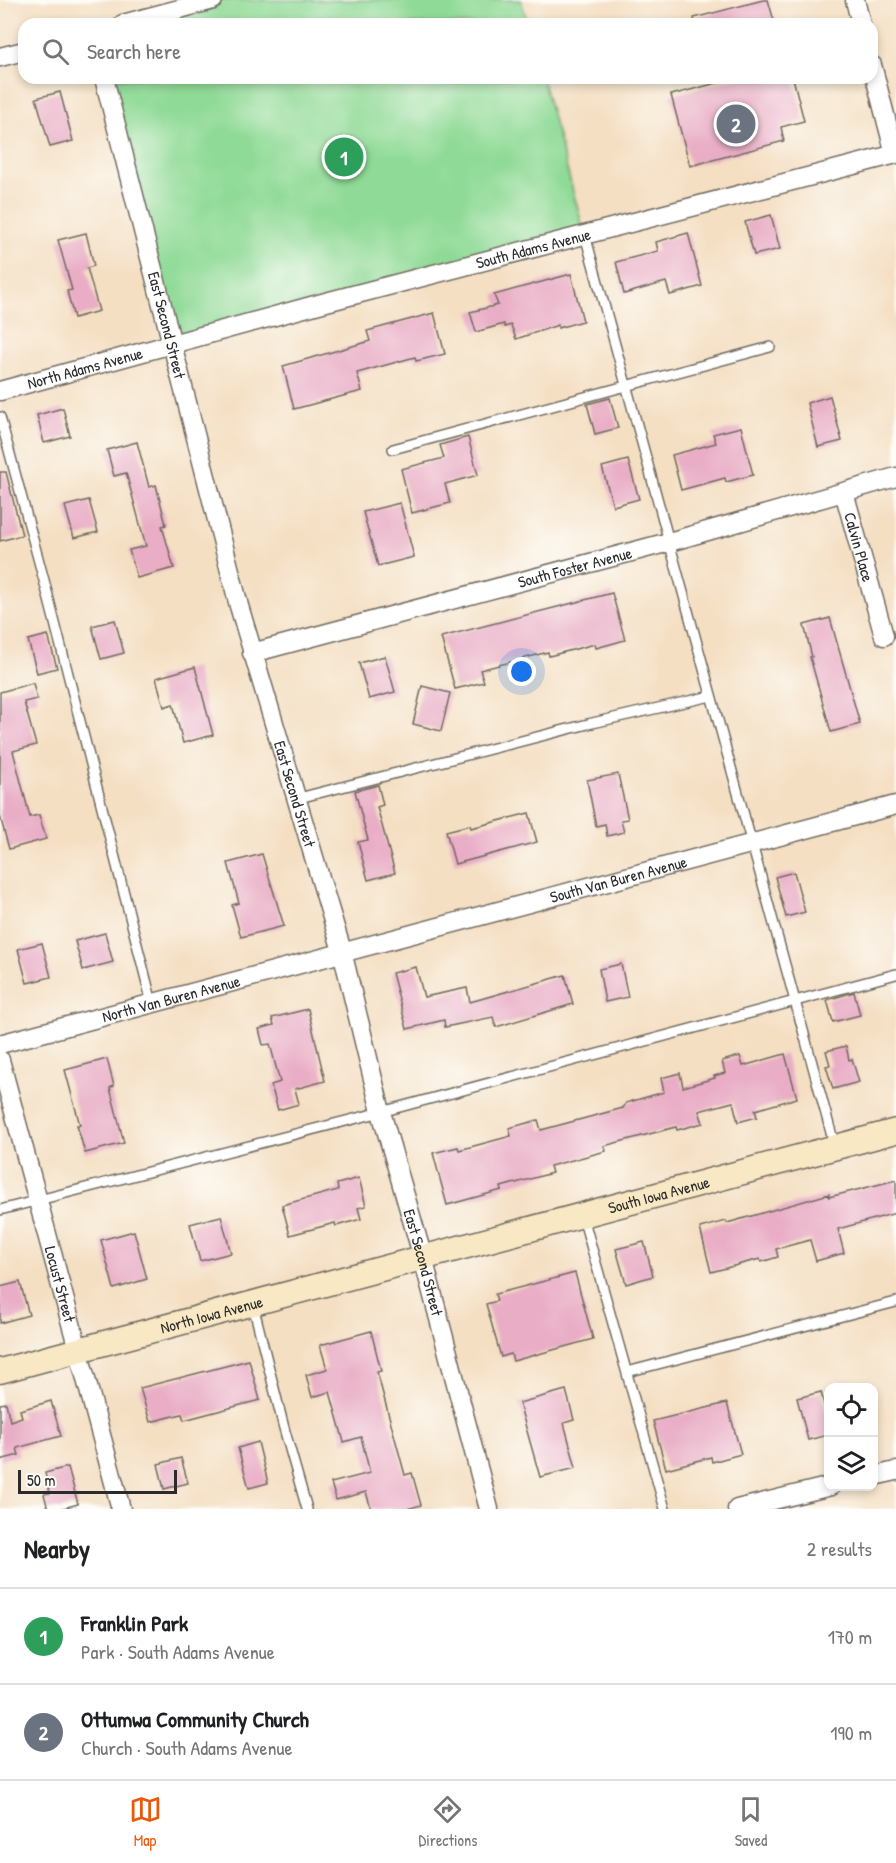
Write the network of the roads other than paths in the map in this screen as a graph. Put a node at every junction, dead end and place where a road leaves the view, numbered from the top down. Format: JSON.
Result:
{"nodes":[{"id":1,"x":213,"y":0,"type":"edge"},
{"id":2,"x":855,"y":0,"type":"edge"},
{"id":3,"x":146,"y":18,"type":"edge"},
{"id":4,"x":860,"y":18,"type":"edge"},
{"id":5,"x":18,"y":52,"type":"edge"},
{"id":6,"x":0,"y":57,"type":"edge"},
{"id":7,"x":106,"y":84,"type":"edge"},
{"id":8,"x":877,"y":84,"type":"edge"},
{"id":9,"x":896,"y":154,"type":"edge"},
{"id":10,"x":585,"y":235,"type":"junction"},
{"id":11,"x":171,"y":344,"type":"junction"},
{"id":12,"x":770,"y":346,"type":"dead end"},
{"id":13,"x":627,"y":386,"type":"junction"},
{"id":14,"x":0,"y":391,"type":"edge"},
{"id":15,"x":0,"y":417,"type":"edge"},
{"id":16,"x":393,"y":449,"type":"dead end"},
{"id":17,"x":896,"y":477,"type":"edge"},
{"id":18,"x":844,"y":492,"type":"junction"},
{"id":19,"x":669,"y":542,"type":"junction"},
{"id":20,"x":884,"y":636,"type":"dead end"},
{"id":21,"x":252,"y":653,"type":"junction"},
{"id":22,"x":711,"y":696,"type":"junction"},
{"id":23,"x":295,"y":799,"type":"junction"},
{"id":24,"x":896,"y":805,"type":"edge"},
{"id":25,"x":752,"y":842,"type":"junction"},
{"id":26,"x":342,"y":951,"type":"junction"},
{"id":27,"x":896,"y":974,"type":"edge"},
{"id":28,"x":795,"y":1000,"type":"junction"},
{"id":29,"x":152,"y":1003,"type":"junction"},
{"id":30,"x":0,"y":1044,"type":"edge"},
{"id":31,"x":0,"y":1060,"type":"edge"},
{"id":32,"x":381,"y":1112,"type":"junction"},
{"id":33,"x":896,"y":1131,"type":"edge"},
{"id":34,"x":835,"y":1147,"type":"junction"},
{"id":35,"x":38,"y":1200,"type":"junction"},
{"id":36,"x":0,"y":1210,"type":"edge"},
{"id":37,"x":582,"y":1215,"type":"junction"},
{"id":38,"x":423,"y":1258,"type":"junction"},
{"id":39,"x":896,"y":1302,"type":"edge"},
{"id":40,"x":252,"y":1303,"type":"junction"},
{"id":41,"x":79,"y":1350,"type":"junction"},
{"id":42,"x":0,"y":1371,"type":"edge"},
{"id":43,"x":627,"y":1372,"type":"junction"},
{"id":44,"x":896,"y":1471,"type":"edge"},
{"id":45,"x":878,"y":1475,"type":"edge"},
{"id":46,"x":824,"y":1488,"type":"edge"},
{"id":47,"x":121,"y":1509,"type":"edge"},
{"id":48,"x":307,"y":1509,"type":"edge"},
{"id":49,"x":489,"y":1509,"type":"edge"},
{"id":50,"x":665,"y":1509,"type":"edge"},
{"id":51,"x":737,"y":1509,"type":"edge"}],
"edges":[{"from":1,"to":3,"type":"street"},
{"from":2,"to":4,"type":"street"},
{"from":5,"to":6,"type":"street"},
{"from":7,"to":11,"type":"street","name":"East Second Street"},
{"from":8,"to":9,"type":"street"},
{"from":9,"to":10,"type":"street","name":"South Adams Avenue"},
{"from":10,"to":11,"type":"street","name":"South Adams Avenue"},
{"from":10,"to":13,"type":"lane"},
{"from":11,"to":14,"type":"street","name":"North Adams Avenue"},
{"from":11,"to":21,"type":"street","name":"East Second Street"},
{"from":12,"to":13,"type":"lane"},
{"from":13,"to":16,"type":"lane"},
{"from":13,"to":19,"type":"lane"},
{"from":15,"to":29,"type":"lane"},
{"from":17,"to":18,"type":"street","name":"South Foster Avenue"},
{"from":18,"to":19,"type":"street","name":"South Foster Avenue"},
{"from":18,"to":20,"type":"street","name":"Calvin Place"},
{"from":19,"to":21,"type":"street","name":"South Foster Avenue"},
{"from":19,"to":22,"type":"lane"},
{"from":21,"to":23,"type":"street","name":"East Second Street"},
{"from":22,"to":23,"type":"lane"},
{"from":22,"to":25,"type":"lane"},
{"from":23,"to":26,"type":"street","name":"East Second Street"},
{"from":24,"to":25,"type":"street","name":"South Van Buren Avenue"},
{"from":25,"to":26,"type":"street","name":"South Van Buren Avenue"},
{"from":25,"to":28,"type":"lane"},
{"from":26,"to":29,"type":"street","name":"North Van Buren Avenue"},
{"from":26,"to":32,"type":"street","name":"East Second Street"},
{"from":27,"to":28,"type":"lane"},
{"from":28,"to":32,"type":"lane"},
{"from":28,"to":34,"type":"lane"},
{"from":29,"to":30,"type":"street","name":"North Van Buren Avenue"},
{"from":31,"to":35,"type":"street","name":"Locust Street"},
{"from":32,"to":35,"type":"lane"},
{"from":32,"to":38,"type":"street","name":"East Second Street"},
{"from":33,"to":34,"type":"main road","name":"South Iowa Avenue"},
{"from":34,"to":37,"type":"main road","name":"South Iowa Avenue"},
{"from":35,"to":36,"type":"lane"},
{"from":35,"to":41,"type":"street","name":"Locust Street"},
{"from":37,"to":38,"type":"main road","name":"South Iowa Avenue"},
{"from":37,"to":43,"type":"lane"},
{"from":38,"to":40,"type":"main road","name":"North Iowa Avenue"},
{"from":38,"to":49,"type":"street","name":"East Second Street"},
{"from":39,"to":43,"type":"lane"},
{"from":40,"to":41,"type":"main road","name":"North Iowa Avenue"},
{"from":40,"to":48,"type":"lane"},
{"from":41,"to":42,"type":"main road","name":"North Iowa Avenue"},
{"from":41,"to":47,"type":"street","name":"Locust Street"},
{"from":43,"to":50,"type":"lane"},
{"from":44,"to":45,"type":"street"},
{"from":46,"to":51,"type":"street"}]}
